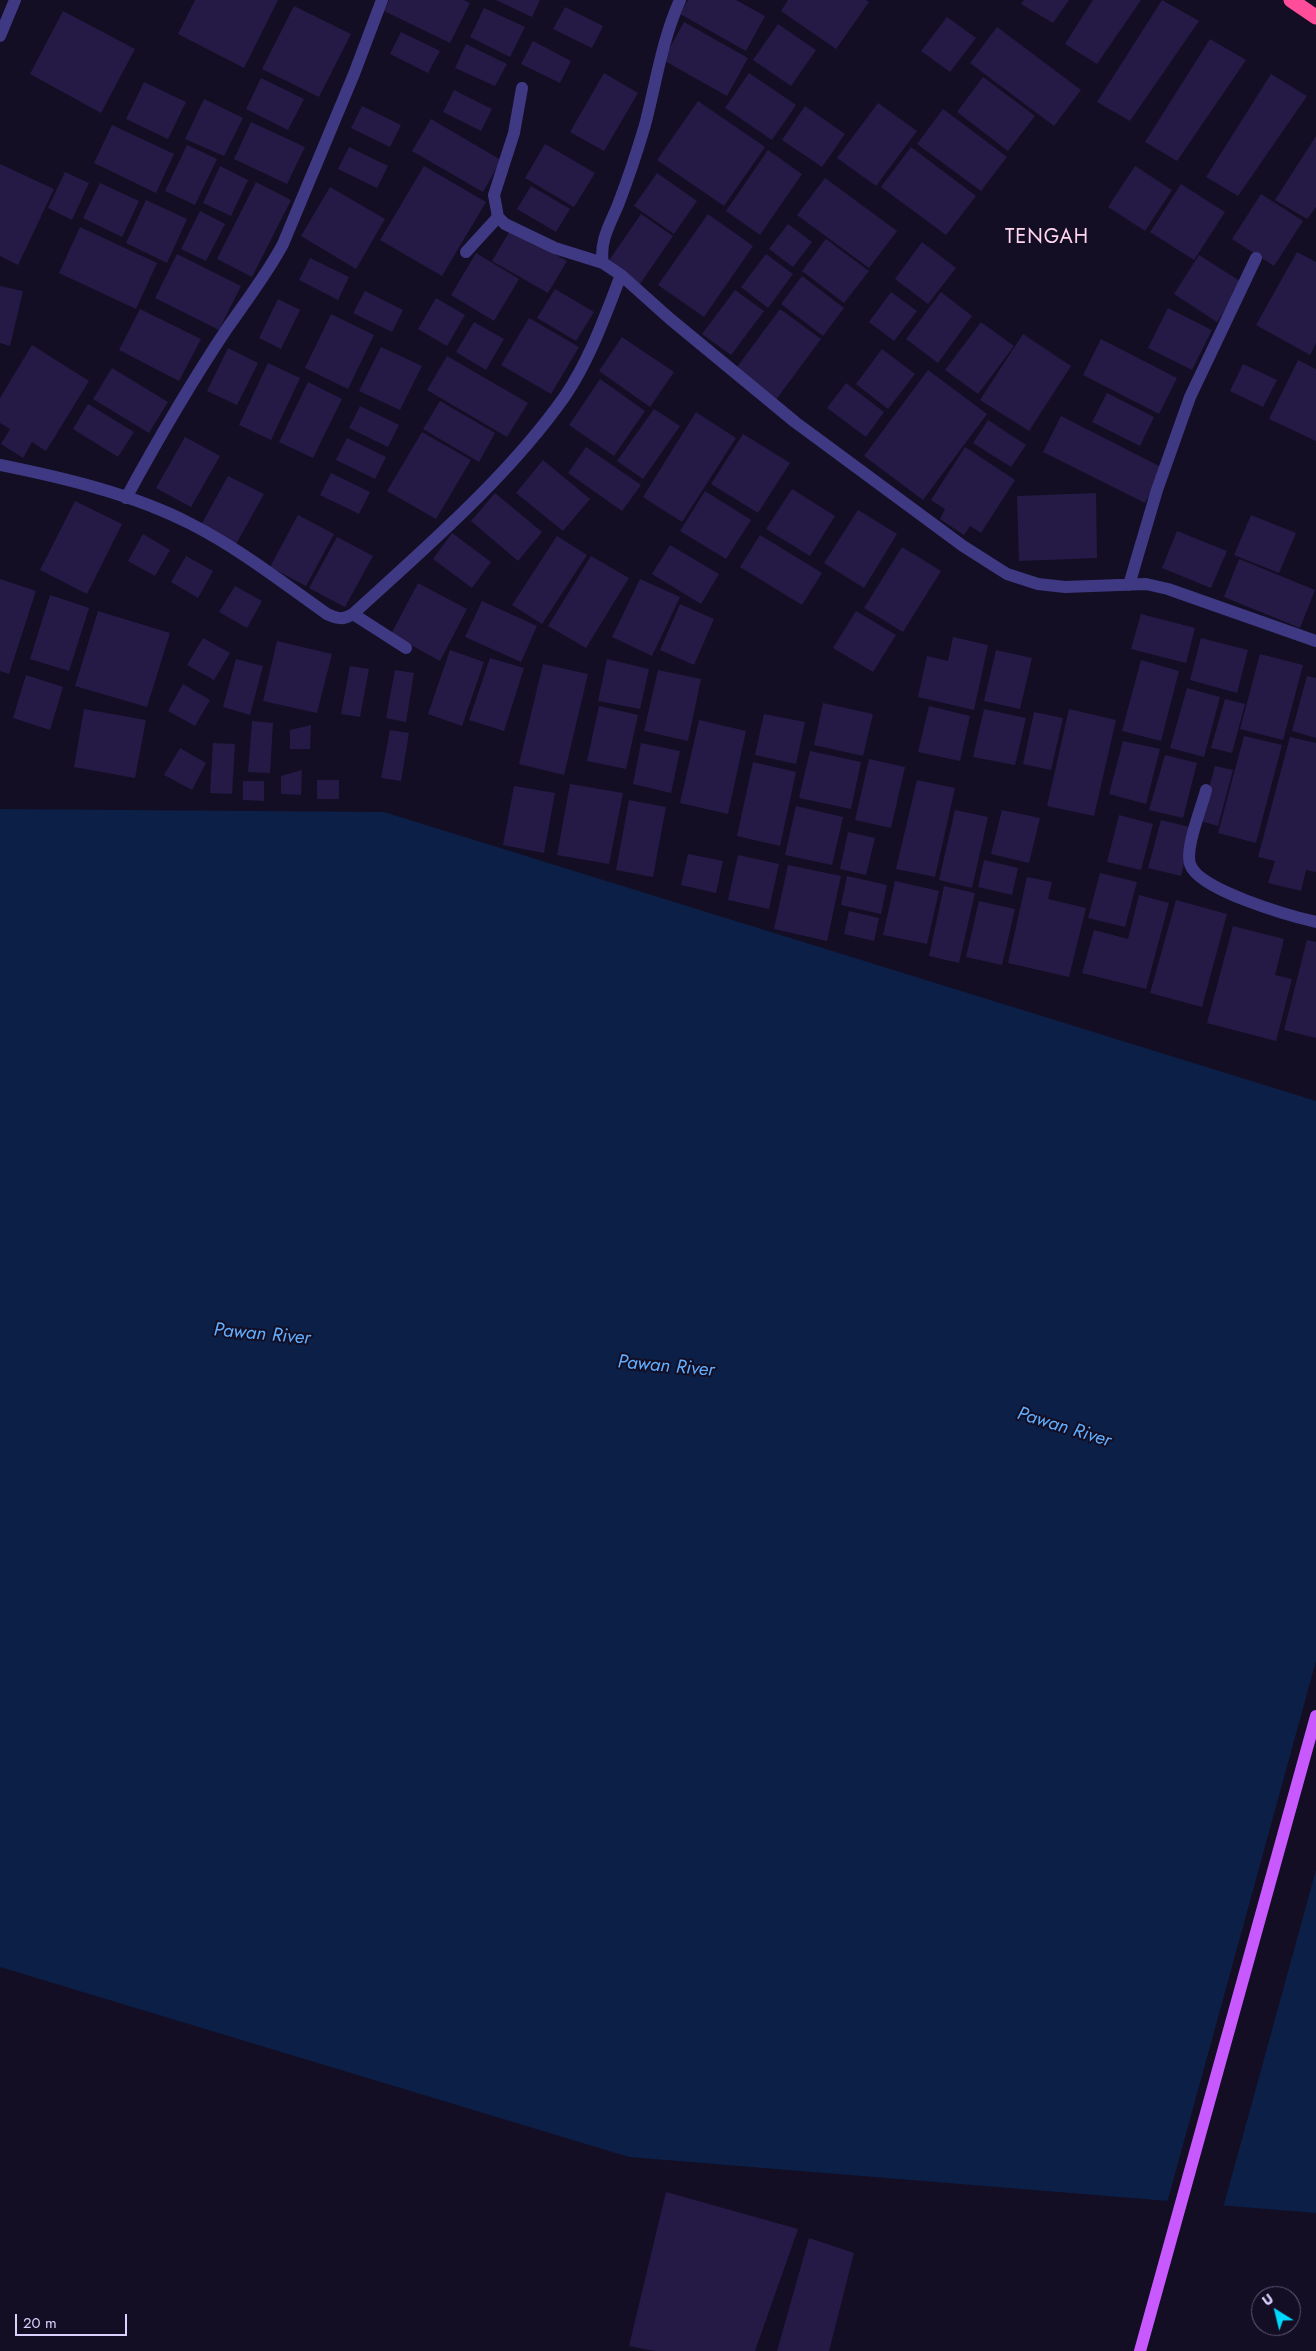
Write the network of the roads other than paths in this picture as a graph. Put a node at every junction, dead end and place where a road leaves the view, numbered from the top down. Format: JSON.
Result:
{"nodes":[{"id":1,"x":15,"y":0,"type":"edge"},
{"id":2,"x":382,"y":0,"type":"edge"},
{"id":3,"x":680,"y":0,"type":"edge"},
{"id":4,"x":1291,"y":0,"type":"edge"},
{"id":5,"x":1316,"y":17,"type":"edge"},
{"id":6,"x":0,"y":36,"type":"edge"},
{"id":7,"x":522,"y":88,"type":"dead end"},
{"id":8,"x":498,"y":217,"type":"junction"},
{"id":9,"x":466,"y":252,"type":"dead end"},
{"id":10,"x":1256,"y":258,"type":"dead end"},
{"id":11,"x":603,"y":263,"type":"junction"},
{"id":12,"x":621,"y":275,"type":"junction"},
{"id":13,"x":0,"y":465,"type":"edge"},
{"id":14,"x":126,"y":498,"type":"junction"},
{"id":15,"x":1129,"y":585,"type":"junction"},
{"id":16,"x":353,"y":614,"type":"junction"},
{"id":17,"x":1316,"y":641,"type":"edge"},
{"id":18,"x":406,"y":648,"type":"dead end"},
{"id":19,"x":1206,"y":790,"type":"dead end"},
{"id":20,"x":1316,"y":922,"type":"edge"},
{"id":21,"x":1316,"y":1716,"type":"edge"},
{"id":22,"x":1140,"y":2351,"type":"edge"}],
"edges":[{"from":1,"to":6,"type":"street"},
{"from":2,"to":14,"type":"street"},
{"from":3,"to":11,"type":"street"},
{"from":4,"to":5,"type":"highway"},
{"from":7,"to":8,"type":"street"},
{"from":8,"to":9,"type":"street"},
{"from":8,"to":11,"type":"street"},
{"from":10,"to":15,"type":"street"},
{"from":11,"to":12,"type":"street"},
{"from":12,"to":15,"type":"street"},
{"from":12,"to":16,"type":"street"},
{"from":13,"to":14,"type":"street"},
{"from":14,"to":16,"type":"street"},
{"from":15,"to":17,"type":"street"},
{"from":16,"to":18,"type":"street"},
{"from":19,"to":20,"type":"street"},
{"from":21,"to":22,"type":"main road"}]}
